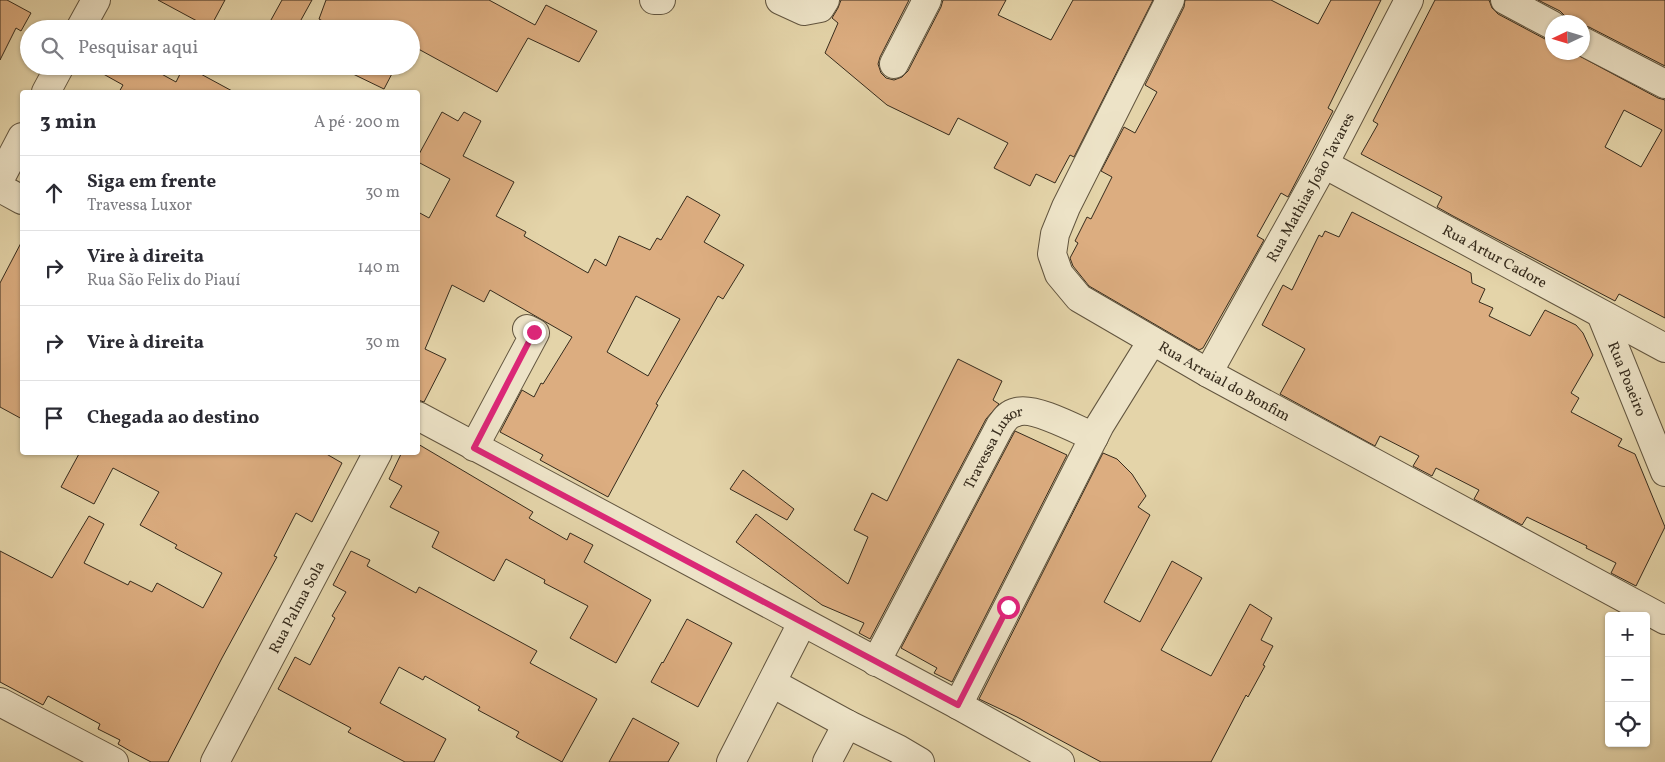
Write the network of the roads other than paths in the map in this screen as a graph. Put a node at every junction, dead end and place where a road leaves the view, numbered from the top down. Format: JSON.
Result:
{"nodes":[{"id":1,"x":96,"y":0,"type":"edge"},
{"id":2,"x":654,"y":0,"type":"edge"},
{"id":3,"x":661,"y":0,"type":"edge"},
{"id":4,"x":780,"y":0,"type":"edge"},
{"id":5,"x":825,"y":0,"type":"edge"},
{"id":6,"x":928,"y":0,"type":"edge"},
{"id":7,"x":1170,"y":0,"type":"edge"},
{"id":8,"x":1409,"y":0,"type":"edge"},
{"id":9,"x":1505,"y":0,"type":"edge"},
{"id":10,"x":85,"y":20,"type":"edge"},
{"id":11,"x":1545,"y":21,"type":"edge"},
{"id":12,"x":1590,"y":45,"type":"edge"},
{"id":13,"x":894,"y":64,"type":"dead end"},
{"id":14,"x":55,"y":75,"type":"edge"},
{"id":15,"x":1665,"y":84,"type":"edge"},
{"id":16,"x":47,"y":90,"type":"edge"},
{"id":17,"x":20,"y":141,"type":"edge"},
{"id":18,"x":1324,"y":164,"type":"junction"},
{"id":19,"x":0,"y":179,"type":"edge"},
{"id":20,"x":0,"y":188,"type":"edge"},
{"id":21,"x":20,"y":199,"type":"edge"},
{"id":22,"x":1601,"y":314,"type":"junction"},
{"id":23,"x":527,"y":329,"type":"dead end"},
{"id":24,"x":1152,"y":341,"type":"junction"},
{"id":25,"x":1665,"y":348,"type":"edge"},
{"id":26,"x":1208,"y":373,"type":"junction"},
{"id":27,"x":420,"y":417,"type":"edge"},
{"id":28,"x":1094,"y":437,"type":"junction"},
{"id":29,"x":474,"y":448,"type":"junction"},
{"id":30,"x":376,"y":455,"type":"edge"},
{"id":31,"x":1665,"y":472,"type":"edge"},
{"id":32,"x":1665,"y":620,"type":"edge"},
{"id":33,"x":802,"y":623,"type":"junction"},
{"id":34,"x":876,"y":662,"type":"junction"},
{"id":35,"x":772,"y":683,"type":"junction"},
{"id":36,"x":0,"y":702,"type":"edge"},
{"id":37,"x":958,"y":705,"type":"junction"},
{"id":38,"x":847,"y":724,"type":"junction"},
{"id":39,"x":903,"y":758,"type":"edge"},
{"id":40,"x":114,"y":762,"type":"edge"},
{"id":41,"x":215,"y":762,"type":"edge"},
{"id":42,"x":731,"y":762,"type":"edge"},
{"id":43,"x":827,"y":762,"type":"edge"},
{"id":44,"x":1060,"y":762,"type":"edge"}],
"edges":[{"from":1,"to":10,"type":"street"},
{"from":2,"to":3,"type":"street"},
{"from":4,"to":5,"type":"street"},
{"from":6,"to":13,"type":"street"},
{"from":7,"to":24,"type":"street","name":"Rua Arraial do Bonfim"},
{"from":8,"to":18,"type":"street","name":"Rua Mathias João Tavares"},
{"from":9,"to":11,"type":"street"},
{"from":12,"to":15,"type":"street"},
{"from":14,"to":16,"type":"street"},
{"from":17,"to":19,"type":"street"},
{"from":18,"to":22,"type":"street","name":"Rua Artur Cadore"},
{"from":18,"to":26,"type":"street","name":"Rua Mathias João Tavares"},
{"from":20,"to":21,"type":"street"},
{"from":22,"to":25,"type":"street","name":"Rua Artur Cadore"},
{"from":22,"to":31,"type":"street","name":"Rua Poaeiro"},
{"from":23,"to":29,"type":"street"},
{"from":24,"to":26,"type":"street","name":"Rua Arraial do Bonfim"},
{"from":24,"to":28,"type":"street"},
{"from":26,"to":32,"type":"street","name":"Rua Arraial do Bonfim"},
{"from":27,"to":29,"type":"street"},
{"from":28,"to":34,"type":"street","name":"Travessa Luxor"},
{"from":28,"to":37,"type":"street"},
{"from":29,"to":33,"type":"street"},
{"from":30,"to":41,"type":"street","name":"Rua Palma Sola"},
{"from":33,"to":34,"type":"street"},
{"from":33,"to":35,"type":"street"},
{"from":34,"to":37,"type":"street"},
{"from":35,"to":38,"type":"street"},
{"from":35,"to":42,"type":"street"},
{"from":36,"to":40,"type":"street"},
{"from":37,"to":44,"type":"street"},
{"from":38,"to":39,"type":"street"},
{"from":38,"to":43,"type":"street"}]}
